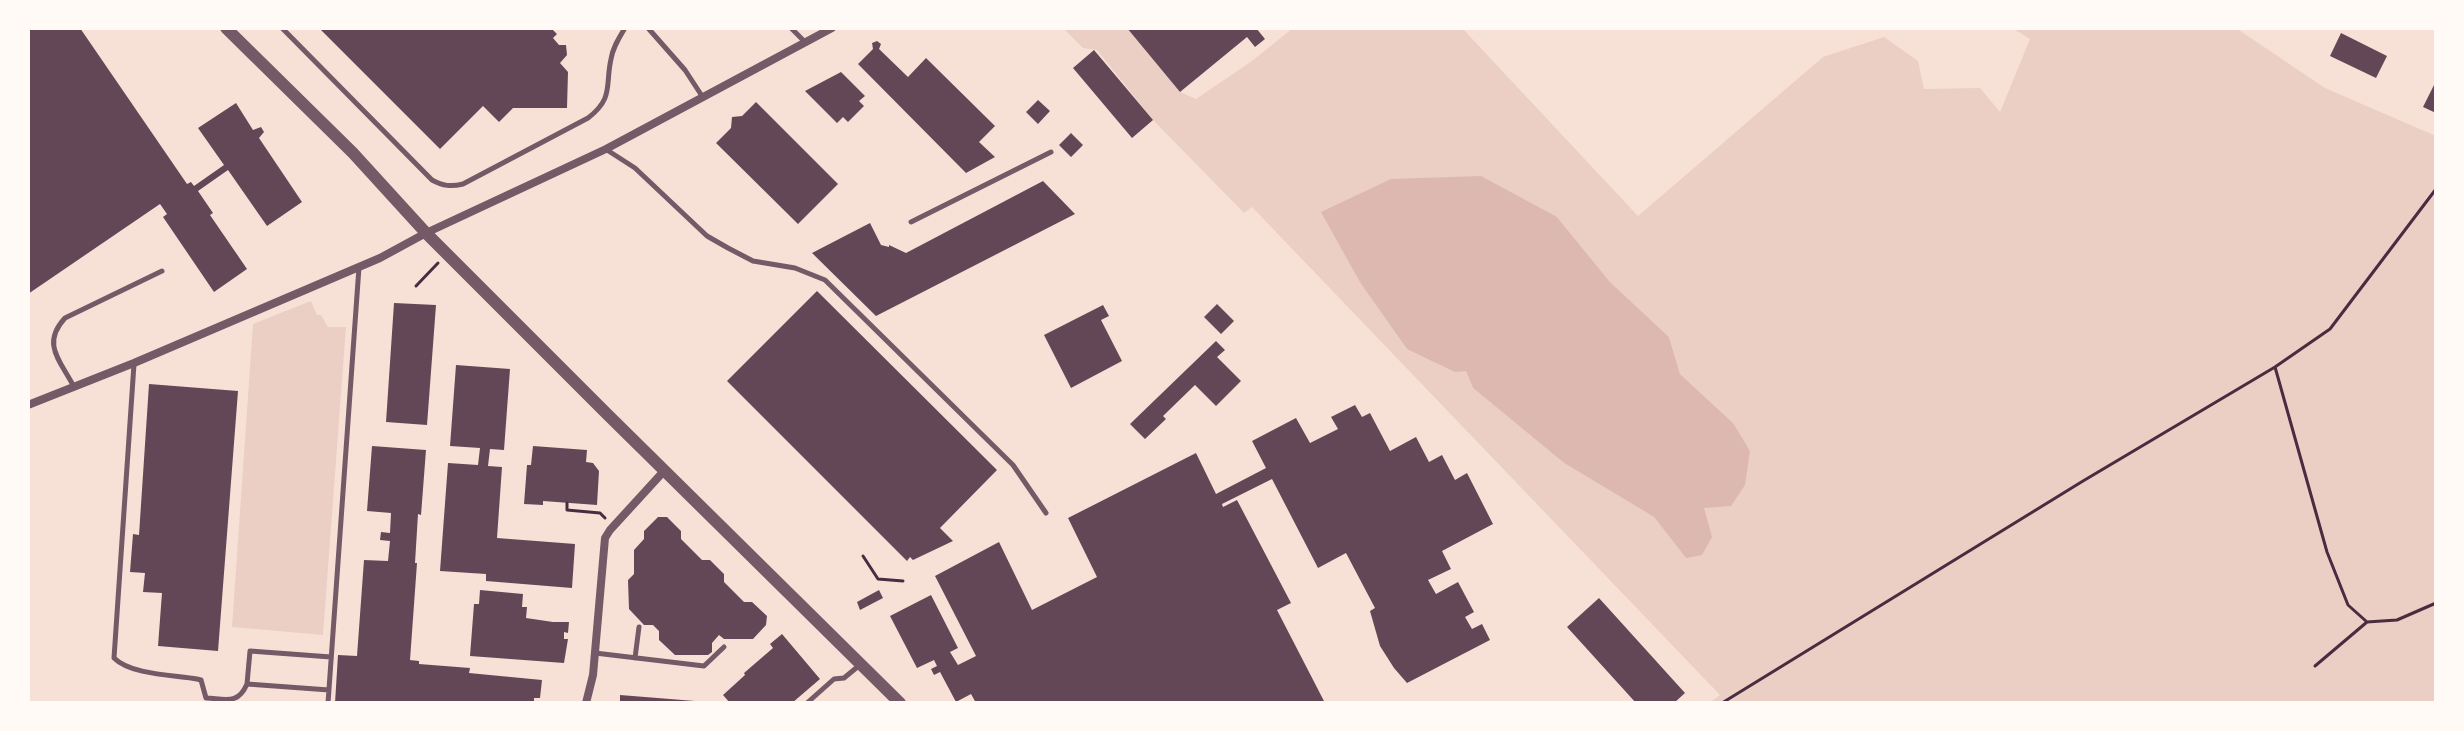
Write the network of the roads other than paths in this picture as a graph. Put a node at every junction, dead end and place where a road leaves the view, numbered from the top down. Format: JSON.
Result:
{"nodes":[{"id":1,"x":226,"y":28,"type":"edge"},
{"id":2,"x":282,"y":28,"type":"edge"},
{"id":3,"x":625,"y":28,"type":"edge"},
{"id":4,"x":648,"y":28,"type":"edge"},
{"id":5,"x":791,"y":28,"type":"edge"},
{"id":6,"x":832,"y":28,"type":"edge"},
{"id":7,"x":805,"y":42,"type":"junction"},
{"id":8,"x":702,"y":96,"type":"junction"},
{"id":9,"x":606,"y":149,"type":"junction"},
{"id":10,"x":1051,"y":152,"type":"dead end"},
{"id":11,"x":911,"y":222,"type":"dead end"},
{"id":12,"x":426,"y":233,"type":"junction"},
{"id":13,"x":359,"y":266,"type":"junction"},
{"id":14,"x":162,"y":271,"type":"dead end"},
{"id":15,"x":134,"y":363,"type":"junction"},
{"id":16,"x":74,"y":387,"type":"junction"},
{"id":17,"x":28,"y":405,"type":"edge"},
{"id":18,"x":664,"y":471,"type":"junction"},
{"id":19,"x":1046,"y":513,"type":"dead end"},
{"id":20,"x":639,"y":627,"type":"dead end"},
{"id":21,"x":724,"y":647,"type":"dead end"},
{"id":22,"x":595,"y":653,"type":"junction"},
{"id":23,"x":331,"y":657,"type":"junction"},
{"id":24,"x":635,"y":658,"type":"junction"},
{"id":25,"x":862,"y":663,"type":"junction"},
{"id":26,"x":247,"y":684,"type":"junction"},
{"id":27,"x":329,"y":690,"type":"junction"},
{"id":28,"x":328,"y":703,"type":"edge"},
{"id":29,"x":586,"y":703,"type":"edge"},
{"id":30,"x":807,"y":703,"type":"edge"},
{"id":31,"x":900,"y":703,"type":"edge"}],
"edges":[{"from":1,"to":12,"type":"street"},
{"from":2,"to":3,"type":"lane"},
{"from":4,"to":8,"type":"lane"},
{"from":5,"to":7,"type":"lane"},
{"from":6,"to":7,"type":"street"},
{"from":7,"to":8,"type":"street"},
{"from":8,"to":9,"type":"street"},
{"from":9,"to":12,"type":"street"},
{"from":9,"to":19,"type":"lane"},
{"from":10,"to":11,"type":"lane"},
{"from":12,"to":13,"type":"street"},
{"from":12,"to":18,"type":"street"},
{"from":13,"to":15,"type":"street"},
{"from":13,"to":23,"type":"lane"},
{"from":14,"to":16,"type":"lane"},
{"from":15,"to":16,"type":"street"},
{"from":15,"to":26,"type":"lane"},
{"from":16,"to":17,"type":"street"},
{"from":18,"to":22,"type":"street"},
{"from":18,"to":25,"type":"street"},
{"from":20,"to":24,"type":"lane"},
{"from":21,"to":24,"type":"lane"},
{"from":22,"to":24,"type":"lane"},
{"from":22,"to":29,"type":"street"},
{"from":23,"to":26,"type":"lane"},
{"from":23,"to":27,"type":"lane"},
{"from":25,"to":30,"type":"lane"},
{"from":25,"to":31,"type":"street"},
{"from":26,"to":27,"type":"lane"},
{"from":27,"to":28,"type":"lane"}]}
